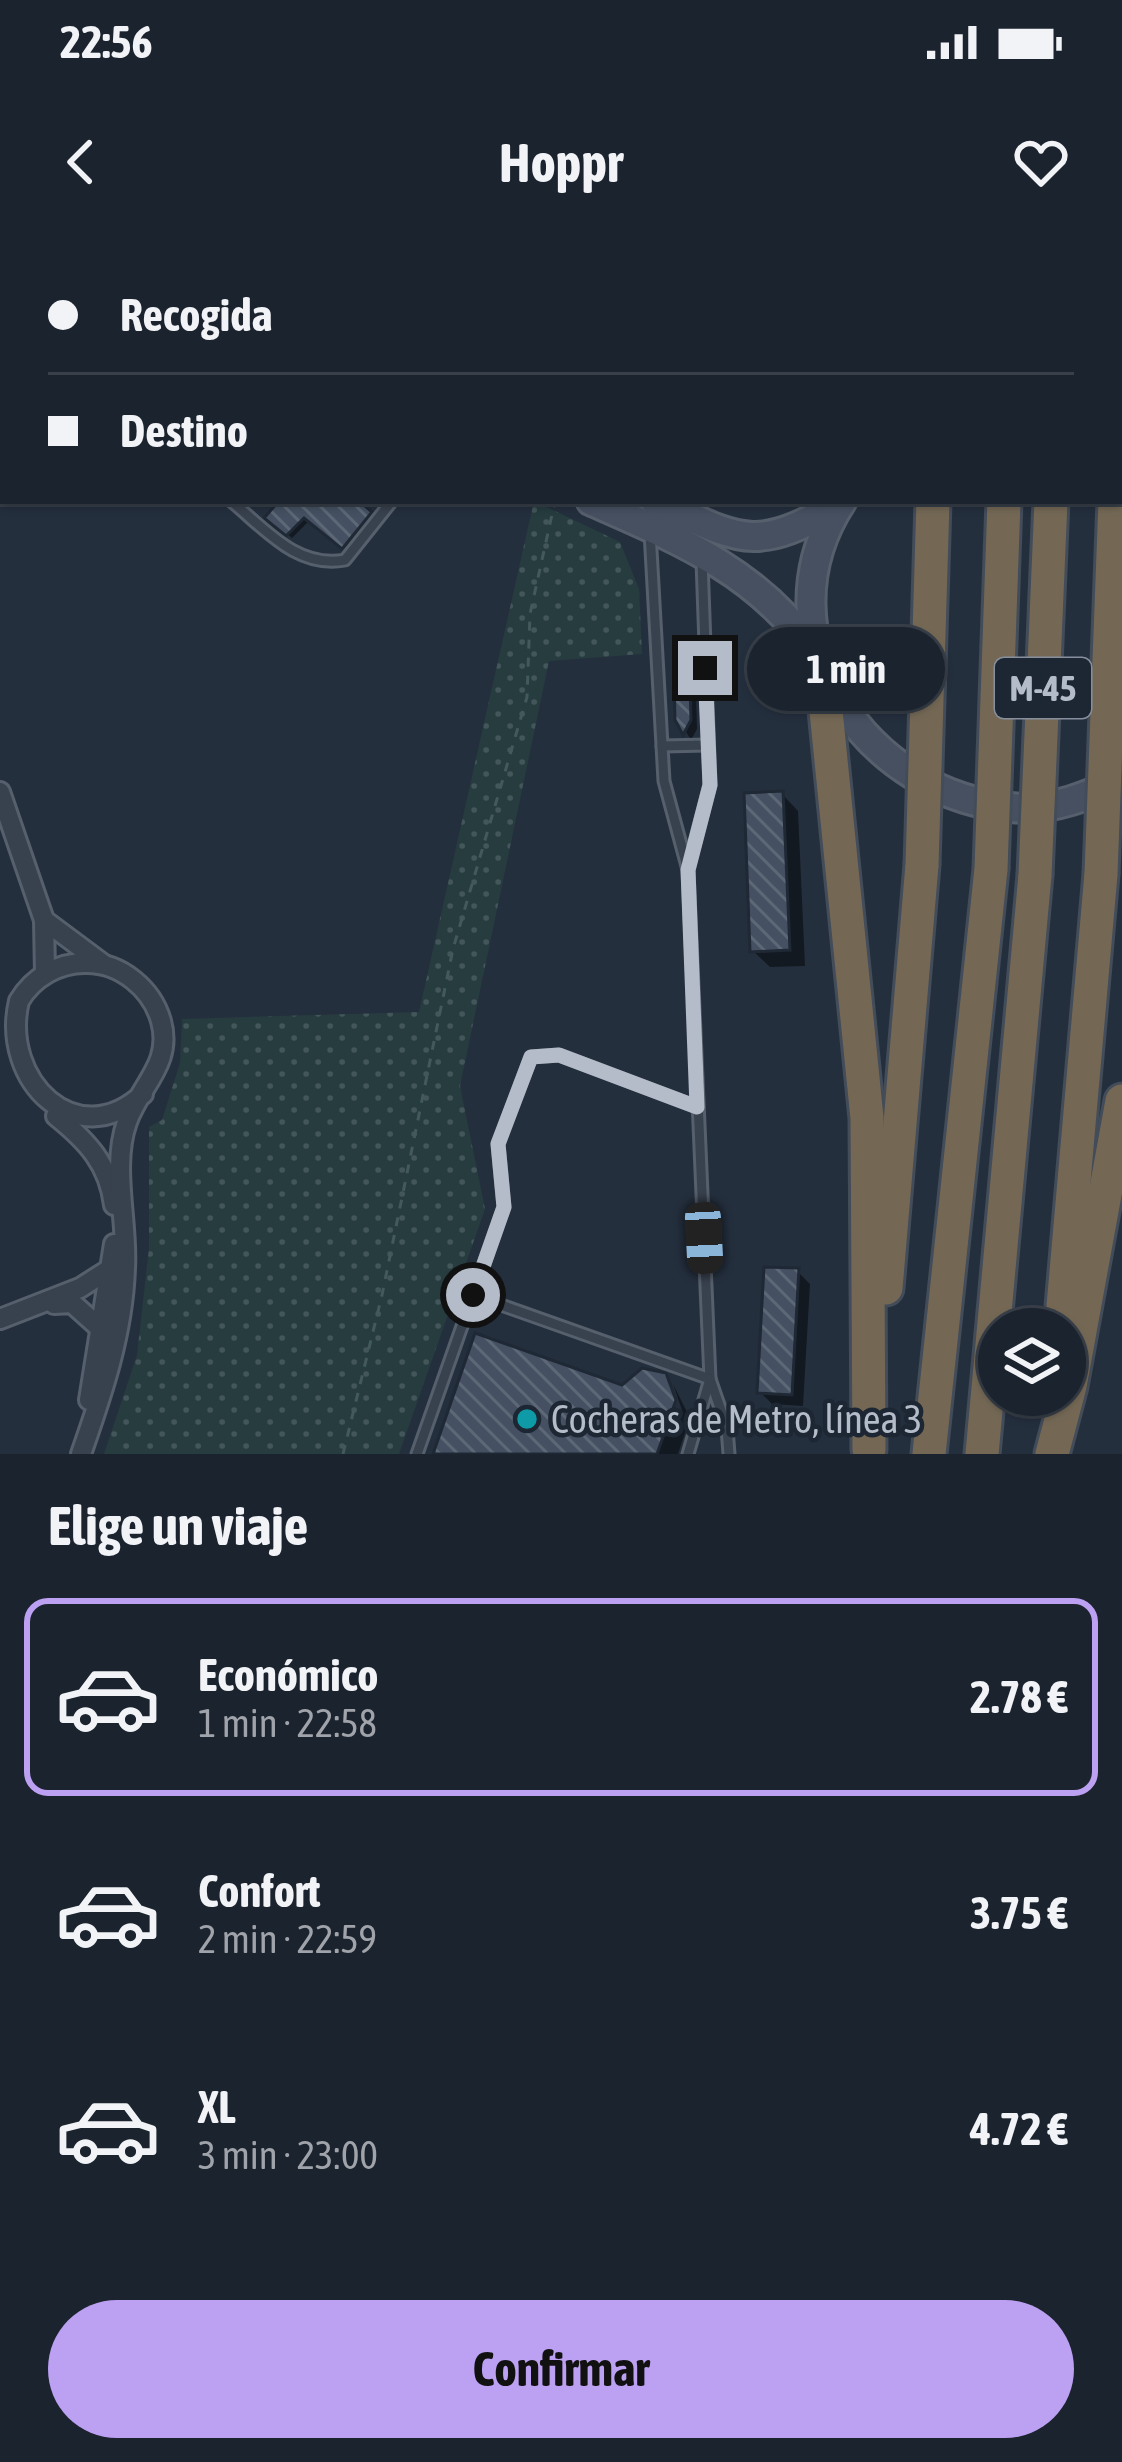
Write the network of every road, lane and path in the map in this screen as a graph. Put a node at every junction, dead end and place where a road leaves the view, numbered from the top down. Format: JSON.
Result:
{"nodes":[{"id":1,"x":235,"y":504,"type":"edge"},
{"id":2,"x":390,"y":504,"type":"edge"},
{"id":3,"x":554,"y":504,"type":"edge"},
{"id":4,"x":605,"y":504,"type":"edge"},
{"id":5,"x":838,"y":504,"type":"edge"},
{"id":6,"x":839,"y":504,"type":"edge"},
{"id":7,"x":933,"y":504,"type":"edge"},
{"id":8,"x":1004,"y":504,"type":"edge"},
{"id":9,"x":1051,"y":504,"type":"edge"},
{"id":10,"x":1115,"y":504,"type":"edge"},
{"id":11,"x":652,"y":514,"type":"edge"},
{"id":12,"x":701,"y":552,"type":"junction"},
{"id":13,"x":820,"y":664,"type":"junction"},
{"id":14,"x":708,"y":745,"type":"junction"},
{"id":15,"x":662,"y":746,"type":"junction"},
{"id":16,"x":1122,"y":780,"type":"edge"},
{"id":17,"x":0,"y":792,"type":"edge"},
{"id":18,"x":8,"y":833,"type":"edge"},
{"id":19,"x":688,"y":870,"type":"junction"},
{"id":20,"x":44,"y":920,"type":"junction"},
{"id":21,"x":103,"y":964,"type":"junction"},
{"id":22,"x":46,"y":973,"type":"junction"},
{"id":23,"x":8,"y":1030,"type":"junction"},
{"id":24,"x":0,"y":1050,"type":"edge"},
{"id":25,"x":143,"y":1094,"type":"junction"},
{"id":26,"x":1122,"y":1102,"type":"edge"},
{"id":27,"x":697,"y":1107,"type":"junction"},
{"id":28,"x":47,"y":1109,"type":"junction"},
{"id":29,"x":113,"y":1268,"type":"junction"},
{"id":30,"x":473,"y":1295,"type":"junction"},
{"id":31,"x":37,"y":1306,"type":"junction"},
{"id":32,"x":1063,"y":1308,"type":"edge"},
{"id":33,"x":0,"y":1319,"type":"edge"},
{"id":34,"x":101,"y":1329,"type":"junction"},
{"id":35,"x":942,"y":1331,"type":"junction"},
{"id":36,"x":710,"y":1378,"type":"junction"},
{"id":37,"x":1054,"y":1416,"type":"edge"},
{"id":38,"x":868,"y":1452,"type":"edge"},
{"id":39,"x":68,"y":1454,"type":"edge"},
{"id":40,"x":81,"y":1454,"type":"edge"},
{"id":41,"x":344,"y":1454,"type":"edge"},
{"id":42,"x":417,"y":1454,"type":"edge"},
{"id":43,"x":688,"y":1454,"type":"edge"},
{"id":44,"x":729,"y":1454,"type":"edge"},
{"id":45,"x":908,"y":1454,"type":"edge"},
{"id":46,"x":929,"y":1454,"type":"edge"},
{"id":47,"x":982,"y":1454,"type":"edge"},
{"id":48,"x":1051,"y":1454,"type":"edge"}],
"edges":[{"from":1,"to":2,"type":"lane"},
{"from":3,"to":41,"type":"path"},
{"from":4,"to":11,"type":"main road"},
{"from":5,"to":11,"type":"main road"},
{"from":6,"to":13,"type":"main road"},
{"from":7,"to":38,"type":"highway","bridge":true},
{"from":8,"to":35,"type":"highway","number":"M-45","bridge":true},
{"from":9,"to":47,"type":"highway","number":"M-45","bridge":true},
{"from":10,"to":32,"type":"highway","bridge":true},
{"from":11,"to":12,"type":"main road"},
{"from":11,"to":15,"type":"lane"},
{"from":12,"to":13,"type":"main road"},
{"from":12,"to":14,"type":"lane"},
{"from":13,"to":16,"type":"main road"},
{"from":13,"to":38,"type":"highway"},
{"from":14,"to":15,"type":"lane"},
{"from":14,"to":19,"type":"lane"},
{"from":15,"to":19,"type":"lane"},
{"from":17,"to":18,"type":"street"},
{"from":18,"to":20,"type":"street"},
{"from":19,"to":27,"type":"lane"},
{"from":20,"to":21,"type":"street"},
{"from":20,"to":22,"type":"street"},
{"from":21,"to":22,"type":"street"},
{"from":21,"to":25,"type":"street"},
{"from":22,"to":23,"type":"street"},
{"from":23,"to":24,"type":"street"},
{"from":23,"to":28,"type":"street"},
{"from":25,"to":28,"type":"street"},
{"from":25,"to":40,"type":"street"},
{"from":26,"to":48,"type":"highway"},
{"from":27,"to":30,"type":"lane"},
{"from":27,"to":36,"type":"lane"},
{"from":28,"to":29,"type":"street"},
{"from":29,"to":31,"type":"street"},
{"from":29,"to":34,"type":"street"},
{"from":30,"to":36,"type":"lane"},
{"from":30,"to":42,"type":"lane"},
{"from":31,"to":33,"type":"street"},
{"from":31,"to":34,"type":"street"},
{"from":34,"to":39,"type":"street"},
{"from":35,"to":45,"type":"highway"},
{"from":35,"to":46,"type":"highway","number":"M-45"},
{"from":36,"to":43,"type":"lane"},
{"from":36,"to":44,"type":"lane"},
{"from":37,"to":48,"type":"highway"}]}
